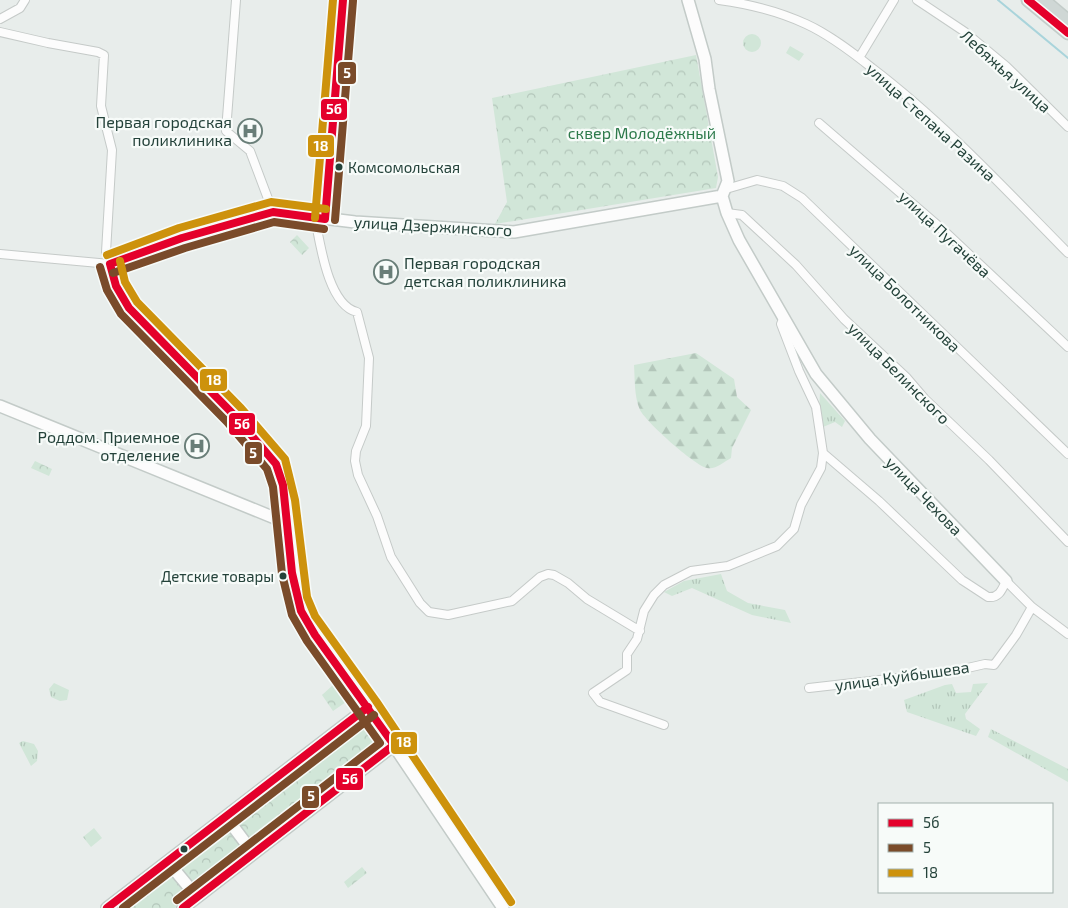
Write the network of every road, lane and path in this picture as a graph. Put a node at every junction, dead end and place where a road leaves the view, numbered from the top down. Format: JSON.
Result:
{"nodes":[{"id":1,"x":25,"y":0,"type":"edge"},
{"id":2,"x":236,"y":0,"type":"edge"},
{"id":3,"x":343,"y":0,"type":"edge"},
{"id":4,"x":688,"y":0,"type":"edge"},
{"id":5,"x":719,"y":0,"type":"edge"},
{"id":6,"x":894,"y":0,"type":"edge"},
{"id":7,"x":918,"y":0,"type":"edge"},
{"id":8,"x":1028,"y":0,"type":"edge"},
{"id":9,"x":1043,"y":0,"type":"edge"},
{"id":10,"x":0,"y":19,"type":"edge"},
{"id":11,"x":1068,"y":21,"type":"edge"},
{"id":12,"x":0,"y":32,"type":"edge"},
{"id":13,"x":1068,"y":33,"type":"edge"},
{"id":14,"x":859,"y":58,"type":"junction"},
{"id":15,"x":819,"y":123,"type":"dead end"},
{"id":16,"x":1068,"y":127,"type":"edge"},
{"id":17,"x":724,"y":193,"type":"junction"},
{"id":18,"x":273,"y":212,"type":"junction"},
{"id":19,"x":727,"y":213,"type":"junction"},
{"id":20,"x":320,"y":218,"type":"junction"},
{"id":21,"x":1068,"y":253,"type":"edge"},
{"id":22,"x":0,"y":254,"type":"edge"},
{"id":23,"x":110,"y":264,"type":"junction"},
{"id":24,"x":783,"y":319,"type":"junction"},
{"id":25,"x":1068,"y":347,"type":"edge"},
{"id":26,"x":0,"y":406,"type":"edge"},
{"id":27,"x":822,"y":453,"type":"junction"},
{"id":28,"x":1068,"y":454,"type":"edge"},
{"id":29,"x":287,"y":523,"type":"junction"},
{"id":30,"x":1068,"y":542,"type":"edge"},
{"id":31,"x":1006,"y":582,"type":"junction"},
{"id":32,"x":1032,"y":606,"type":"junction"},
{"id":33,"x":640,"y":631,"type":"junction"},
{"id":34,"x":1068,"y":634,"type":"edge"},
{"id":35,"x":809,"y":688,"type":"dead end"},
{"id":36,"x":368,"y":707,"type":"junction"},
{"id":37,"x":664,"y":725,"type":"dead end"},
{"id":38,"x":394,"y":745,"type":"junction"},
{"id":39,"x":226,"y":817,"type":"junction"},
{"id":40,"x":253,"y":853,"type":"junction"},
{"id":41,"x":168,"y":862,"type":"junction"},
{"id":42,"x":197,"y":897,"type":"junction"},
{"id":43,"x":107,"y":908,"type":"edge"},
{"id":44,"x":183,"y":908,"type":"edge"},
{"id":45,"x":503,"y":908,"type":"edge"}],
"edges":[{"from":1,"to":10,"type":"street"},
{"from":2,"to":18,"type":"street"},
{"from":3,"to":20,"type":"street"},
{"from":4,"to":17,"type":"street","name":"улица Чехова"},
{"from":5,"to":14,"type":"street","name":"улица Степана Разина"},
{"from":6,"to":14,"type":"street"},
{"from":7,"to":16,"type":"street","name":"Лебяжья улица"},
{"from":8,"to":13,"type":"main road"},
{"from":9,"to":11,"type":"main road"},
{"from":12,"to":23,"type":"street"},
{"from":14,"to":21,"type":"street","name":"улица Степана Разина"},
{"from":15,"to":25,"type":"street","name":"улица Пугачёва"},
{"from":17,"to":19,"type":"street","name":"улица Чехова"},
{"from":17,"to":20,"type":"street","name":"улица Дзержинского"},
{"from":17,"to":28,"type":"street","name":"улица Болотникова"},
{"from":18,"to":20,"type":"street","name":"улица Дзержинского"},
{"from":18,"to":23,"type":"street","name":"улица Дзержинского"},
{"from":19,"to":24,"type":"street","name":"улица Чехова"},
{"from":19,"to":30,"type":"street","name":"улица Белинского"},
{"from":20,"to":33,"type":"street"},
{"from":22,"to":23,"type":"street","name":"улица Дзержинского"},
{"from":23,"to":29,"type":"street"},
{"from":24,"to":27,"type":"street"},
{"from":24,"to":31,"type":"street","name":"улица Чехова"},
{"from":26,"to":29,"type":"street"},
{"from":27,"to":31,"type":"street","name":"улица Чехова"},
{"from":27,"to":33,"type":"street"},
{"from":29,"to":36,"type":"street"},
{"from":31,"to":32,"type":"street"},
{"from":32,"to":34,"type":"street"},
{"from":32,"to":35,"type":"street","name":"улица Куйбышева"},
{"from":33,"to":37,"type":"street"},
{"from":36,"to":38,"type":"street"},
{"from":36,"to":39,"type":"street"},
{"from":38,"to":40,"type":"street"},
{"from":38,"to":45,"type":"street"},
{"from":39,"to":40,"type":"street"},
{"from":39,"to":41,"type":"street"},
{"from":40,"to":42,"type":"street"},
{"from":41,"to":42,"type":"street"},
{"from":41,"to":43,"type":"street"},
{"from":42,"to":44,"type":"street"}]}
